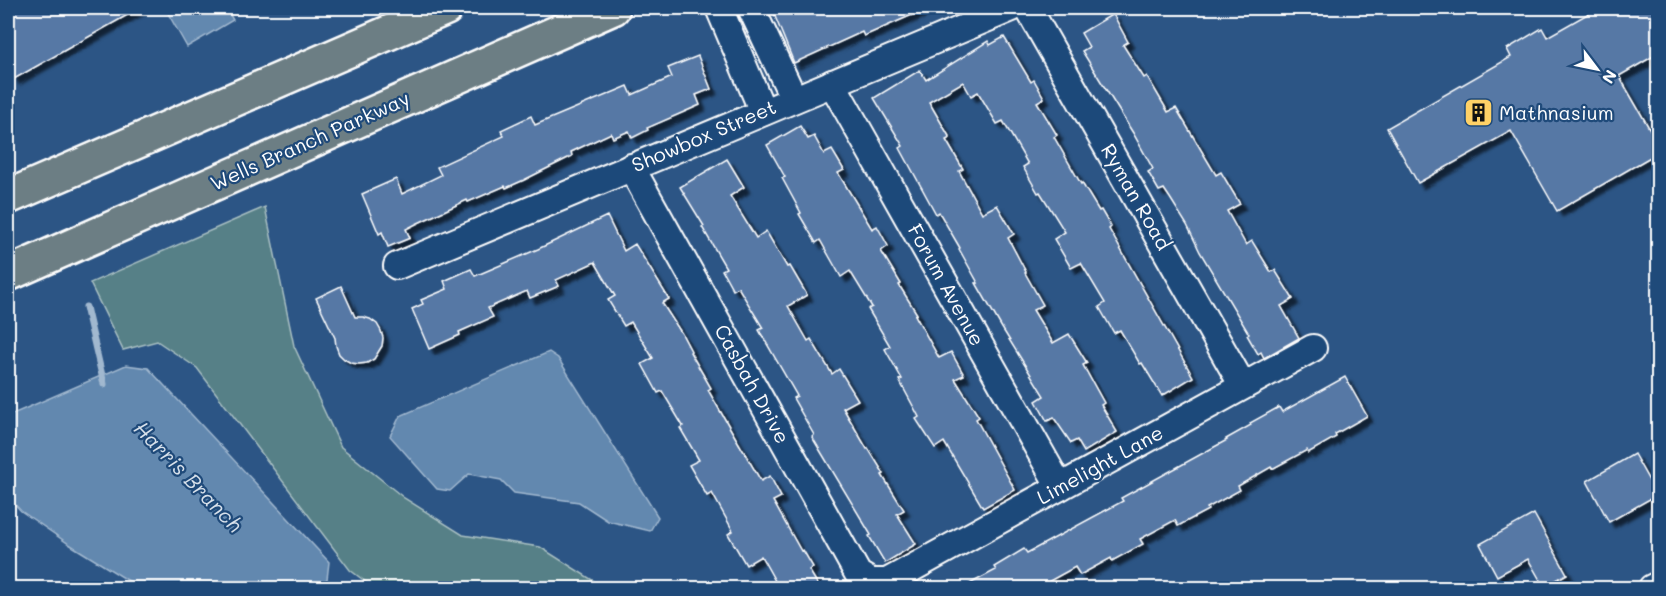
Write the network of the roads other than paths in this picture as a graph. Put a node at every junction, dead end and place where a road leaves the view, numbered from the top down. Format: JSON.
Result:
{"nodes":[{"id":1,"x":446,"y":8,"type":"edge"},
{"id":2,"x":613,"y":8,"type":"edge"},
{"id":3,"x":719,"y":8,"type":"edge"},
{"id":4,"x":751,"y":8,"type":"edge"},
{"id":5,"x":1012,"y":8,"type":"edge"},
{"id":6,"x":1028,"y":8,"type":"edge"},
{"id":7,"x":832,"y":83,"type":"junction"},
{"id":8,"x":794,"y":99,"type":"junction"},
{"id":9,"x":763,"y":112,"type":"junction"},
{"id":10,"x":631,"y":167,"type":"junction"},
{"id":11,"x":8,"y":197,"type":"edge"},
{"id":12,"x":397,"y":266,"type":"dead end"},
{"id":13,"x":8,"y":274,"type":"edge"},
{"id":14,"x":1313,"y":348,"type":"dead end"},
{"id":15,"x":1243,"y":386,"type":"junction"},
{"id":16,"x":1060,"y":487,"type":"junction"},
{"id":17,"x":887,"y":582,"type":"joint"},
{"id":18,"x":1659,"y":585,"type":"edge"},
{"id":19,"x":1652,"y":588,"type":"edge"}],
"edges":[{"from":1,"to":11,"type":"main road"},
{"from":2,"to":13,"type":"main road","name":"Wells Branch Parkway"},
{"from":3,"to":9,"type":"street"},
{"from":4,"to":8,"type":"street"},
{"from":5,"to":7,"type":"street","name":"Showbox Street"},
{"from":6,"to":15,"type":"street","name":"Ryman Road"},
{"from":7,"to":8,"type":"street","name":"Showbox Street"},
{"from":7,"to":16,"type":"street","name":"Forum Avenue"},
{"from":8,"to":9,"type":"street","name":"Showbox Street"},
{"from":9,"to":10,"type":"street","name":"Showbox Street"},
{"from":10,"to":12,"type":"street","name":"Showbox Street"},
{"from":10,"to":17,"type":"street","name":"Casbah Drive"},
{"from":14,"to":15,"type":"street","name":"Limelight Lane"},
{"from":15,"to":16,"type":"street","name":"Limelight Lane"},
{"from":16,"to":17,"type":"street","name":"Limelight Lane"},
{"from":18,"to":19,"type":"street"}]}
